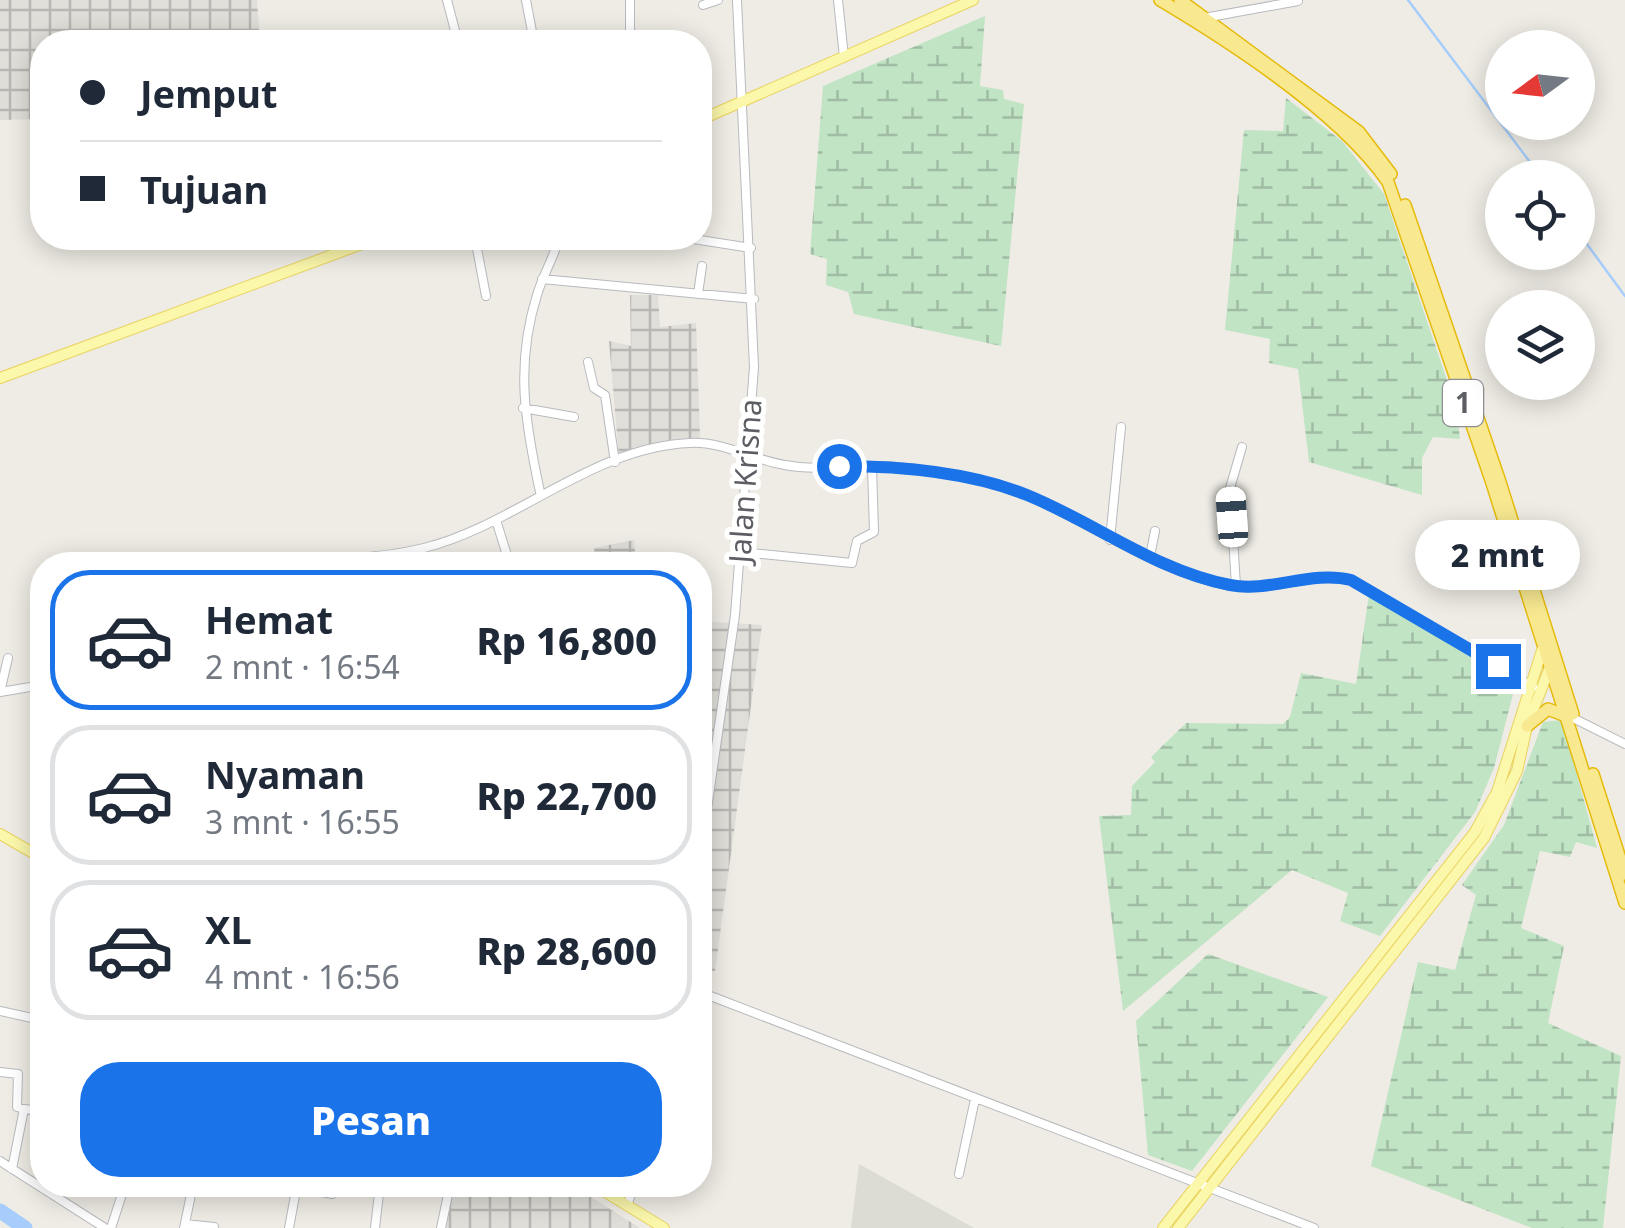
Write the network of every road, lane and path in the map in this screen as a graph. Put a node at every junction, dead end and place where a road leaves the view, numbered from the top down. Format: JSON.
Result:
{"nodes":[{"id":1,"x":447,"y":0,"type":"edge"},
{"id":2,"x":526,"y":0,"type":"edge"},
{"id":3,"x":630,"y":0,"type":"edge"},
{"id":4,"x":718,"y":0,"type":"edge"},
{"id":5,"x":738,"y":0,"type":"edge"},
{"id":6,"x":838,"y":0,"type":"edge"},
{"id":7,"x":974,"y":0,"type":"edge"},
{"id":8,"x":1160,"y":0,"type":"edge"},
{"id":9,"x":1180,"y":0,"type":"edge"},
{"id":10,"x":1298,"y":1,"type":"edge"},
{"id":11,"x":703,"y":5,"type":"dead end"},
{"id":12,"x":1204,"y":18,"type":"junction"},
{"id":13,"x":455,"y":30,"type":"edge"},
{"id":14,"x":532,"y":30,"type":"edge"},
{"id":15,"x":630,"y":30,"type":"edge"},
{"id":16,"x":844,"y":57,"type":"junction"},
{"id":17,"x":744,"y":102,"type":"junction"},
{"id":18,"x":712,"y":115,"type":"edge"},
{"id":19,"x":712,"y":242,"type":"edge"},
{"id":20,"x":751,"y":248,"type":"junction"},
{"id":21,"x":346,"y":250,"type":"edge"},
{"id":22,"x":476,"y":250,"type":"edge"},
{"id":23,"x":555,"y":250,"type":"edge"},
{"id":24,"x":702,"y":266,"type":"dead end"},
{"id":25,"x":542,"y":279,"type":"junction"},
{"id":26,"x":698,"y":294,"type":"junction"},
{"id":27,"x":486,"y":296,"type":"dead end"},
{"id":28,"x":754,"y":299,"type":"junction"},
{"id":29,"x":588,"y":362,"type":"dead end"},
{"id":30,"x":0,"y":378,"type":"edge"},
{"id":31,"x":523,"y":408,"type":"junction"},
{"id":32,"x":574,"y":417,"type":"dead end"},
{"id":33,"x":1121,"y":427,"type":"dead end"},
{"id":34,"x":1242,"y":447,"type":"dead end"},
{"id":35,"x":749,"y":459,"type":"junction"},
{"id":36,"x":615,"y":462,"type":"junction"},
{"id":37,"x":872,"y":466,"type":"junction"},
{"id":38,"x":540,"y":492,"type":"junction"},
{"id":39,"x":496,"y":520,"type":"junction"},
{"id":40,"x":1155,"y":531,"type":"dead end"},
{"id":41,"x":1110,"y":540,"type":"junction"},
{"id":42,"x":404,"y":552,"type":"edge"},
{"id":43,"x":506,"y":552,"type":"edge"},
{"id":44,"x":741,"y":552,"type":"junction"},
{"id":45,"x":1150,"y":556,"type":"junction"},
{"id":46,"x":1236,"y":586,"type":"junction"},
{"id":47,"x":1547,"y":640,"type":"junction"},
{"id":48,"x":8,"y":658,"type":"dead end"},
{"id":49,"x":1554,"y":662,"type":"junction"},
{"id":50,"x":1534,"y":687,"type":"junction"},
{"id":51,"x":30,"y":688,"type":"edge"},
{"id":52,"x":0,"y":692,"type":"edge"},
{"id":53,"x":1570,"y":717,"type":"junction"},
{"id":54,"x":1527,"y":726,"type":"junction"},
{"id":55,"x":1625,"y":744,"type":"edge"},
{"id":56,"x":712,"y":768,"type":"edge"},
{"id":57,"x":0,"y":834,"type":"edge"},
{"id":58,"x":30,"y":851,"type":"edge"},
{"id":59,"x":1625,"y":874,"type":"edge"},
{"id":60,"x":1625,"y":903,"type":"edge"},
{"id":61,"x":712,"y":997,"type":"edge"},
{"id":62,"x":0,"y":1011,"type":"edge"},
{"id":63,"x":30,"y":1018,"type":"edge"},
{"id":64,"x":0,"y":1072,"type":"edge"},
{"id":65,"x":975,"y":1100,"type":"junction"},
{"id":66,"x":24,"y":1109,"type":"junction"},
{"id":67,"x":30,"y":1110,"type":"edge"},
{"id":68,"x":0,"y":1162,"type":"edge"},
{"id":69,"x":12,"y":1169,"type":"junction"},
{"id":70,"x":960,"y":1174,"type":"dead end"},
{"id":71,"x":30,"y":1178,"type":"edge"},
{"id":72,"x":1196,"y":1186,"type":"junction"},
{"id":73,"x":1208,"y":1190,"type":"junction"},
{"id":74,"x":63,"y":1197,"type":"edge"},
{"id":75,"x":120,"y":1197,"type":"edge"},
{"id":76,"x":190,"y":1197,"type":"edge"},
{"id":77,"x":295,"y":1197,"type":"edge"},
{"id":78,"x":379,"y":1197,"type":"edge"},
{"id":79,"x":447,"y":1197,"type":"edge"},
{"id":80,"x":613,"y":1197,"type":"edge"},
{"id":81,"x":630,"y":1197,"type":"edge"},
{"id":82,"x":627,"y":1206,"type":"junction"},
{"id":83,"x":184,"y":1226,"type":"edge"},
{"id":84,"x":214,"y":1227,"type":"edge"},
{"id":85,"x":108,"y":1228,"type":"edge"},
{"id":86,"x":289,"y":1228,"type":"edge"},
{"id":87,"x":375,"y":1228,"type":"edge"},
{"id":88,"x":441,"y":1228,"type":"edge"},
{"id":89,"x":664,"y":1228,"type":"edge"},
{"id":90,"x":1163,"y":1228,"type":"edge"},
{"id":91,"x":1178,"y":1228,"type":"edge"},
{"id":92,"x":1314,"y":1228,"type":"edge"}],
"edges":[{"from":1,"to":13,"type":"street"},
{"from":2,"to":14,"type":"street"},
{"from":3,"to":15,"type":"street"},
{"from":4,"to":11,"type":"street"},
{"from":5,"to":17,"type":"street","name":"Jalan Krisna"},
{"from":6,"to":16,"type":"street"},
{"from":7,"to":16,"type":"main road"},
{"from":8,"to":47,"type":"highway","number":"1"},
{"from":9,"to":12,"type":"highway","number":"1"},
{"from":10,"to":12,"type":"street"},
{"from":12,"to":47,"type":"highway","number":"1"},
{"from":16,"to":17,"type":"main road"},
{"from":17,"to":18,"type":"main road"},
{"from":17,"to":20,"type":"street","name":"Jalan Krisna"},
{"from":19,"to":20,"type":"street"},
{"from":20,"to":28,"type":"street","name":"Jalan Krisna"},
{"from":21,"to":30,"type":"main road"},
{"from":22,"to":27,"type":"street"},
{"from":23,"to":25,"type":"street"},
{"from":24,"to":26,"type":"street"},
{"from":25,"to":26,"type":"street"},
{"from":25,"to":31,"type":"street"},
{"from":26,"to":28,"type":"street"},
{"from":28,"to":35,"type":"street","name":"Jalan Krisna"},
{"from":29,"to":36,"type":"street"},
{"from":31,"to":32,"type":"street"},
{"from":31,"to":38,"type":"street"},
{"from":33,"to":41,"type":"street"},
{"from":34,"to":46,"type":"street"},
{"from":35,"to":36,"type":"street"},
{"from":35,"to":37,"type":"street"},
{"from":35,"to":44,"type":"street","name":"Jalan Krisna"},
{"from":36,"to":38,"type":"street"},
{"from":37,"to":41,"type":"street"},
{"from":37,"to":44,"type":"street"},
{"from":38,"to":39,"type":"street"},
{"from":39,"to":42,"type":"street"},
{"from":39,"to":43,"type":"street"},
{"from":40,"to":45,"type":"street"},
{"from":41,"to":45,"type":"street"},
{"from":44,"to":56,"type":"street","name":"Jalan Krisna"},
{"from":45,"to":46,"type":"street"},
{"from":46,"to":50,"type":"street"},
{"from":47,"to":49,"type":"highway","number":"1"},
{"from":47,"to":50,"type":"main road"},
{"from":48,"to":52,"type":"street"},
{"from":49,"to":50,"type":"main road"},
{"from":49,"to":53,"type":"highway","number":"1"},
{"from":50,"to":54,"type":"main road"},
{"from":50,"to":72,"type":"main road"},
{"from":51,"to":52,"type":"street"},
{"from":53,"to":54,"type":"highway"},
{"from":53,"to":55,"type":"street"},
{"from":53,"to":59,"type":"highway","number":"1"},
{"from":53,"to":60,"type":"highway","number":"1"},
{"from":54,"to":73,"type":"main road"},
{"from":57,"to":58,"type":"main road"},
{"from":61,"to":65,"type":"street"},
{"from":62,"to":63,"type":"street"},
{"from":64,"to":66,"type":"street"},
{"from":65,"to":70,"type":"street"},
{"from":65,"to":72,"type":"street"},
{"from":66,"to":67,"type":"street"},
{"from":66,"to":69,"type":"street"},
{"from":68,"to":69,"type":"street"},
{"from":69,"to":71,"type":"street"},
{"from":72,"to":73,"type":"street"},
{"from":72,"to":90,"type":"main road"},
{"from":73,"to":91,"type":"main road"},
{"from":73,"to":92,"type":"street"},
{"from":74,"to":85,"type":"street"},
{"from":75,"to":85,"type":"street"},
{"from":76,"to":83,"type":"street"},
{"from":77,"to":86,"type":"street"},
{"from":78,"to":87,"type":"street"},
{"from":79,"to":88,"type":"street"},
{"from":80,"to":82,"type":"main road"},
{"from":81,"to":82,"type":"street"},
{"from":82,"to":89,"type":"main road"},
{"from":83,"to":84,"type":"street"}]}
